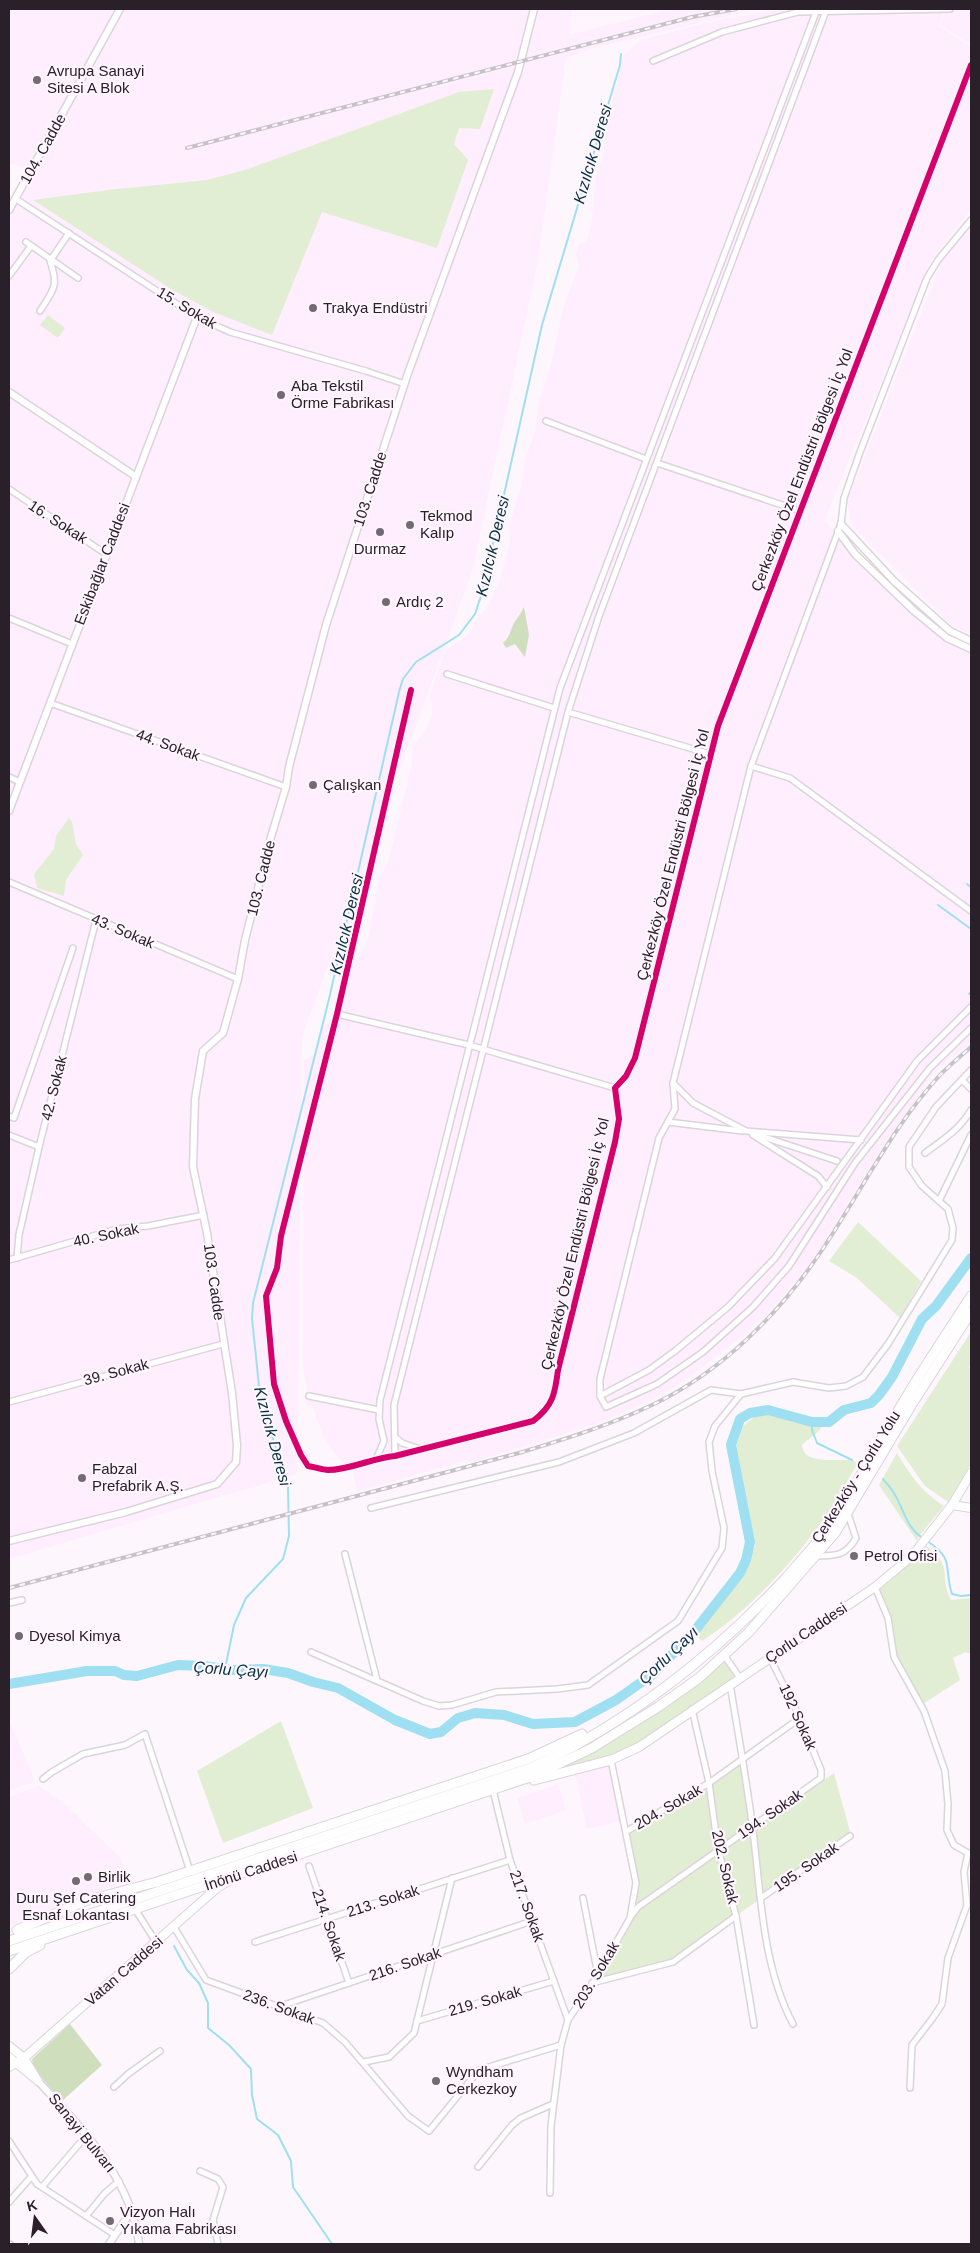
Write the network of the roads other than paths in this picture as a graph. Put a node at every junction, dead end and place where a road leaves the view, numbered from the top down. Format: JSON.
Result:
{"nodes":[{"id":1,"x":120,"y":9,"type":"edge"},
{"id":2,"x":534,"y":9,"type":"edge"},
{"id":3,"x":950,"y":9,"type":"edge"},
{"id":4,"x":826,"y":11,"type":"junction"},
{"id":5,"x":816,"y":12,"type":"junction"},
{"id":6,"x":653,"y":61,"type":"dead end"},
{"id":7,"x":971,"y":65,"type":"edge"},
{"id":8,"x":16,"y":199,"type":"junction"},
{"id":9,"x":9,"y":210,"type":"edge"},
{"id":10,"x":971,"y":220,"type":"edge"},
{"id":11,"x":69,"y":233,"type":"junction"},
{"id":12,"x":51,"y":260,"type":"junction"},
{"id":13,"x":9,"y":276,"type":"edge"},
{"id":14,"x":78,"y":278,"type":"dead end"},
{"id":15,"x":40,"y":311,"type":"dead end"},
{"id":16,"x":197,"y":317,"type":"junction"},
{"id":17,"x":405,"y":384,"type":"junction"},
{"id":18,"x":9,"y":392,"type":"edge"},
{"id":19,"x":546,"y":421,"type":"dead end"},
{"id":20,"x":646,"y":460,"type":"junction"},
{"id":21,"x":657,"y":463,"type":"junction"},
{"id":22,"x":135,"y":476,"type":"junction"},
{"id":23,"x":9,"y":489,"type":"edge"},
{"id":24,"x":800,"y":511,"type":"junction"},
{"id":25,"x":841,"y":524,"type":"junction"},
{"id":26,"x":838,"y":531,"type":"junction"},
{"id":27,"x":106,"y":554,"type":"junction"},
{"id":28,"x":9,"y":618,"type":"edge"},
{"id":29,"x":971,"y":641,"type":"edge"},
{"id":30,"x":72,"y":644,"type":"junction"},
{"id":31,"x":971,"y":649,"type":"edge"},
{"id":32,"x":447,"y":674,"type":"dead end"},
{"id":33,"x":411,"y":690,"type":"dead end"},
{"id":34,"x":50,"y":703,"type":"junction"},
{"id":35,"x":554,"y":708,"type":"junction"},
{"id":36,"x":568,"y":712,"type":"junction"},
{"id":37,"x":710,"y":754,"type":"junction"},
{"id":38,"x":751,"y":766,"type":"junction"},
{"id":39,"x":9,"y":777,"type":"edge"},
{"id":40,"x":20,"y":782,"type":"junction"},
{"id":41,"x":286,"y":787,"type":"junction"},
{"id":42,"x":9,"y":811,"type":"edge"},
{"id":43,"x":9,"y":882,"type":"edge"},
{"id":44,"x":971,"y":911,"type":"edge"},
{"id":45,"x":96,"y":920,"type":"junction"},
{"id":46,"x":73,"y":948,"type":"dead end"},
{"id":47,"x":238,"y":979,"type":"junction"},
{"id":48,"x":971,"y":1008,"type":"edge"},
{"id":49,"x":337,"y":1014,"type":"junction"},
{"id":50,"x":971,"y":1028,"type":"edge"},
{"id":51,"x":469,"y":1046,"type":"junction"},
{"id":52,"x":483,"y":1051,"type":"junction"},
{"id":53,"x":971,"y":1070,"type":"edge"},
{"id":54,"x":962,"y":1080,"type":"junction"},
{"id":55,"x":673,"y":1083,"type":"junction"},
{"id":56,"x":615,"y":1088,"type":"junction"},
{"id":57,"x":971,"y":1089,"type":"edge"},
{"id":58,"x":971,"y":1110,"type":"edge"},
{"id":59,"x":9,"y":1116,"type":"edge"},
{"id":60,"x":668,"y":1122,"type":"junction"},
{"id":61,"x":746,"y":1131,"type":"junction"},
{"id":62,"x":9,"y":1135,"type":"edge"},
{"id":63,"x":971,"y":1135,"type":"edge"},
{"id":64,"x":861,"y":1140,"type":"junction"},
{"id":65,"x":39,"y":1147,"type":"junction"},
{"id":66,"x":925,"y":1153,"type":"dead end"},
{"id":67,"x":837,"y":1161,"type":"dead end"},
{"id":68,"x":826,"y":1187,"type":"junction"},
{"id":69,"x":938,"y":1200,"type":"junction"},
{"id":70,"x":204,"y":1215,"type":"junction"},
{"id":71,"x":17,"y":1258,"type":"junction"},
{"id":72,"x":9,"y":1260,"type":"edge"},
{"id":73,"x":971,"y":1296,"type":"edge"},
{"id":74,"x":971,"y":1312,"type":"edge"},
{"id":75,"x":223,"y":1344,"type":"junction"},
{"id":76,"x":741,"y":1394,"type":"junction"},
{"id":77,"x":309,"y":1396,"type":"dead end"},
{"id":78,"x":600,"y":1396,"type":"junction"},
{"id":79,"x":9,"y":1402,"type":"edge"},
{"id":80,"x":380,"y":1410,"type":"junction"},
{"id":81,"x":395,"y":1438,"type":"junction"},
{"id":82,"x":421,"y":1449,"type":"junction"},
{"id":83,"x":395,"y":1456,"type":"junction"},
{"id":84,"x":377,"y":1457,"type":"junction"},
{"id":85,"x":971,"y":1473,"type":"edge"},
{"id":86,"x":952,"y":1505,"type":"junction"},
{"id":87,"x":371,"y":1508,"type":"dead end"},
{"id":88,"x":971,"y":1508,"type":"edge"},
{"id":89,"x":848,"y":1514,"type":"junction"},
{"id":90,"x":9,"y":1541,"type":"edge"},
{"id":91,"x":345,"y":1554,"type":"dead end"},
{"id":92,"x":816,"y":1556,"type":"junction"},
{"id":93,"x":875,"y":1587,"type":"junction"},
{"id":94,"x":22,"y":1600,"type":"dead end"},
{"id":95,"x":9,"y":1603,"type":"edge"},
{"id":96,"x":311,"y":1652,"type":"dead end"},
{"id":97,"x":724,"y":1655,"type":"junction"},
{"id":98,"x":770,"y":1658,"type":"junction"},
{"id":99,"x":740,"y":1678,"type":"junction"},
{"id":100,"x":377,"y":1680,"type":"junction"},
{"id":101,"x":730,"y":1684,"type":"junction"},
{"id":102,"x":650,"y":1697,"type":"junction"},
{"id":103,"x":692,"y":1710,"type":"junction"},
{"id":104,"x":800,"y":1718,"type":"junction"},
{"id":105,"x":742,"y":1759,"type":"junction"},
{"id":106,"x":611,"y":1760,"type":"junction"},
{"id":107,"x":821,"y":1778,"type":"joint"},
{"id":108,"x":43,"y":1780,"type":"dead end"},
{"id":109,"x":709,"y":1783,"type":"junction"},
{"id":110,"x":493,"y":1790,"type":"junction"},
{"id":111,"x":753,"y":1828,"type":"junction"},
{"id":112,"x":627,"y":1831,"type":"junction"},
{"id":113,"x":850,"y":1836,"type":"dead end"},
{"id":114,"x":718,"y":1849,"type":"junction"},
{"id":115,"x":510,"y":1860,"type":"junction"},
{"id":116,"x":309,"y":1866,"type":"dead end"},
{"id":117,"x":190,"y":1871,"type":"junction"},
{"id":118,"x":235,"y":1876,"type":"junction"},
{"id":119,"x":452,"y":1878,"type":"junction"},
{"id":120,"x":583,"y":1898,"type":"dead end"},
{"id":121,"x":761,"y":1898,"type":"junction"},
{"id":122,"x":135,"y":1909,"type":"junction"},
{"id":123,"x":736,"y":1916,"type":"junction"},
{"id":124,"x":630,"y":1918,"type":"junction"},
{"id":125,"x":93,"y":1919,"type":"junction"},
{"id":126,"x":326,"y":1919,"type":"junction"},
{"id":127,"x":532,"y":1921,"type":"junction"},
{"id":128,"x":174,"y":1927,"type":"junction"},
{"id":129,"x":13,"y":1930,"type":"edge"},
{"id":130,"x":9,"y":1942,"type":"edge"},
{"id":131,"x":156,"y":1942,"type":"junction"},
{"id":132,"x":255,"y":1942,"type":"dead end"},
{"id":133,"x":9,"y":1951,"type":"edge"},
{"id":134,"x":433,"y":1954,"type":"junction"},
{"id":135,"x":9,"y":1968,"type":"edge"},
{"id":136,"x":598,"y":1975,"type":"junction"},
{"id":137,"x":554,"y":1981,"type":"junction"},
{"id":138,"x":349,"y":1983,"type":"junction"},
{"id":139,"x":592,"y":1983,"type":"junction"},
{"id":140,"x":278,"y":2007,"type":"junction"},
{"id":141,"x":568,"y":2020,"type":"junction"},
{"id":142,"x":417,"y":2021,"type":"junction"},
{"id":143,"x":792,"y":2024,"type":"dead end"},
{"id":144,"x":754,"y":2025,"type":"dead end"},
{"id":145,"x":561,"y":2045,"type":"junction"},
{"id":146,"x":9,"y":2046,"type":"edge"},
{"id":147,"x":160,"y":2052,"type":"dead end"},
{"id":148,"x":9,"y":2058,"type":"edge"},
{"id":149,"x":24,"y":2058,"type":"junction"},
{"id":150,"x":364,"y":2062,"type":"junction"},
{"id":151,"x":13,"y":2066,"type":"edge"},
{"id":152,"x":9,"y":2076,"type":"edge"},
{"id":153,"x":38,"y":2081,"type":"junction"},
{"id":154,"x":114,"y":2087,"type":"dead end"},
{"id":155,"x":910,"y":2088,"type":"dead end"},
{"id":156,"x":553,"y":2104,"type":"junction"},
{"id":157,"x":86,"y":2136,"type":"junction"},
{"id":158,"x":10,"y":2145,"type":"edge"},
{"id":159,"x":478,"y":2167,"type":"dead end"},
{"id":160,"x":200,"y":2171,"type":"dead end"},
{"id":161,"x":31,"y":2177,"type":"junction"},
{"id":162,"x":120,"y":2181,"type":"junction"},
{"id":163,"x":42,"y":2187,"type":"junction"},
{"id":164,"x":550,"y":2192,"type":"dead end"},
{"id":165,"x":9,"y":2202,"type":"edge"},
{"id":166,"x":132,"y":2210,"type":"junction"},
{"id":167,"x":86,"y":2216,"type":"junction"},
{"id":168,"x":115,"y":2235,"type":"junction"},
{"id":169,"x":109,"y":2244,"type":"edge"},
{"id":170,"x":139,"y":2244,"type":"edge"},
{"id":171,"x":218,"y":2244,"type":"edge"}],
"edges":[{"from":1,"to":8,"type":"street","name":"104. Cadde"},
{"from":2,"to":17,"type":"street","name":"103. Cadde"},
{"from":3,"to":4,"type":"street"},
{"from":4,"to":5,"type":"street"},
{"from":4,"to":21,"type":"street"},
{"from":5,"to":6,"type":"street"},
{"from":5,"to":20,"type":"street"},
{"from":7,"to":24,"type":"street","name":"Çerkezköy Özel Endüstri Bölgesi İç Yol"},
{"from":8,"to":9,"type":"street","name":"104. Cadde"},
{"from":8,"to":11,"type":"street","name":"15. Sokak"},
{"from":10,"to":25,"type":"street"},
{"from":11,"to":12,"type":"street"},
{"from":11,"to":16,"type":"street","name":"15. Sokak"},
{"from":12,"to":13,"type":"street"},
{"from":12,"to":14,"type":"street"},
{"from":12,"to":15,"type":"street"},
{"from":16,"to":17,"type":"street","name":"15. Sokak"},
{"from":16,"to":22,"type":"street","name":"Eskibağlar Caddesi"},
{"from":17,"to":41,"type":"street","name":"103. Cadde"},
{"from":18,"to":22,"type":"street"},
{"from":19,"to":20,"type":"street"},
{"from":20,"to":35,"type":"street"},
{"from":21,"to":24,"type":"street","name":"Çerkezköy Özel Endüstri Bölgesi İç Yol"},
{"from":21,"to":36,"type":"street"},
{"from":22,"to":27,"type":"street","name":"Eskibağlar Caddesi"},
{"from":23,"to":27,"type":"street","name":"16. Sokak"},
{"from":24,"to":37,"type":"street","name":"Çerkezköy Özel Endüstri Bölgesi İç Yol"},
{"from":25,"to":26,"type":"street"},
{"from":25,"to":29,"type":"street"},
{"from":26,"to":31,"type":"street"},
{"from":26,"to":38,"type":"street"},
{"from":27,"to":30,"type":"street","name":"Eskibağlar Caddesi"},
{"from":28,"to":30,"type":"street"},
{"from":30,"to":34,"type":"street","name":"Eskibağlar Caddesi"},
{"from":32,"to":35,"type":"street"},
{"from":33,"to":49,"type":"street","name":"Çerkezköy Özel Endüstri Bölgesi İç Yol"},
{"from":34,"to":40,"type":"street","name":"Eskibağlar Caddesi"},
{"from":34,"to":41,"type":"street","name":"44. Sokak"},
{"from":35,"to":51,"type":"street"},
{"from":36,"to":37,"type":"street","name":"Çerkezköy Özel Endüstri Bölgesi İç Yol"},
{"from":36,"to":52,"type":"street"},
{"from":37,"to":56,"type":"street","name":"Çerkezköy Özel Endüstri Bölgesi İç Yol"},
{"from":38,"to":44,"type":"street"},
{"from":38,"to":55,"type":"street"},
{"from":39,"to":40,"type":"street"},
{"from":40,"to":42,"type":"street","name":"Eskibağlar Caddesi"},
{"from":41,"to":47,"type":"street","name":"103. Cadde"},
{"from":43,"to":45,"type":"street","name":"43. Sokak"},
{"from":45,"to":47,"type":"street","name":"43. Sokak"},
{"from":45,"to":65,"type":"street","name":"42. Sokak"},
{"from":46,"to":59,"type":"street"},
{"from":47,"to":70,"type":"street","name":"103. Cadde"},
{"from":48,"to":64,"type":"street"},
{"from":49,"to":51,"type":"street"},
{"from":49,"to":84,"type":"street","name":"Çerkezköy Özel Endüstri Bölgesi İç Yol"},
{"from":50,"to":78,"type":"street"},
{"from":51,"to":52,"type":"street"},
{"from":51,"to":80,"type":"street"},
{"from":52,"to":56,"type":"street"},
{"from":52,"to":81,"type":"street"},
{"from":53,"to":54,"type":"street"},
{"from":54,"to":57,"type":"street"},
{"from":54,"to":69,"type":"street"},
{"from":55,"to":60,"type":"street"},
{"from":55,"to":61,"type":"street"},
{"from":56,"to":82,"type":"street","name":"Çerkezköy Özel Endüstri Bölgesi İç Yol"},
{"from":58,"to":66,"type":"street"},
{"from":60,"to":61,"type":"street"},
{"from":60,"to":78,"type":"street"},
{"from":61,"to":64,"type":"street"},
{"from":61,"to":67,"type":"street"},
{"from":61,"to":68,"type":"street"},
{"from":62,"to":65,"type":"street"},
{"from":63,"to":69,"type":"street"},
{"from":64,"to":68,"type":"street"},
{"from":65,"to":71,"type":"street","name":"42. Sokak"},
{"from":68,"to":78,"type":"street"},
{"from":69,"to":76,"type":"street"},
{"from":70,"to":71,"type":"street","name":"40. Sokak"},
{"from":70,"to":75,"type":"street","name":"103. Cadde"},
{"from":71,"to":72,"type":"street","name":"40. Sokak"},
{"from":73,"to":102,"type":"main road","name":"Çerkezköy - Çorlu Yolu"},
{"from":74,"to":89,"type":"main road"},
{"from":75,"to":79,"type":"street","name":"39. Sokak"},
{"from":75,"to":90,"type":"street","name":"103. Cadde"},
{"from":76,"to":87,"type":"street"},
{"from":76,"to":100,"type":"street"},
{"from":77,"to":80,"type":"street"},
{"from":80,"to":84,"type":"street"},
{"from":81,"to":82,"type":"street"},
{"from":81,"to":83,"type":"street"},
{"from":82,"to":83,"type":"street","name":"Çerkezköy Özel Endüstri Bölgesi İç Yol"},
{"from":83,"to":84,"type":"street","name":"Çerkezköy Özel Endüstri Bölgesi İç Yol"},
{"from":85,"to":86,"type":"main road","name":"Çorlu Caddesi"},
{"from":86,"to":88,"type":"main road"},
{"from":86,"to":93,"type":"main road","name":"Çorlu Caddesi"},
{"from":89,"to":92,"type":"main road"},
{"from":89,"to":92,"type":"street"},
{"from":91,"to":100,"type":"street"},
{"from":92,"to":97,"type":"main road"},
{"from":93,"to":98,"type":"main road","name":"Çorlu Caddesi"},
{"from":93,"to":155,"type":"street"},
{"from":94,"to":95,"type":"street"},
{"from":96,"to":100,"type":"street"},
{"from":97,"to":99,"type":"street"},
{"from":97,"to":110,"type":"main road"},
{"from":98,"to":99,"type":"main road","name":"Çorlu Caddesi"},
{"from":98,"to":104,"type":"street","name":"192 Sokak"},
{"from":99,"to":101,"type":"main road","name":"Çorlu Caddesi"},
{"from":101,"to":103,"type":"main road","name":"Çorlu Caddesi"},
{"from":101,"to":105,"type":"street"},
{"from":102,"to":117,"type":"main road"},
{"from":102,"to":125,"type":"main road"},
{"from":103,"to":106,"type":"main road","name":"Çorlu Caddesi"},
{"from":103,"to":109,"type":"street","name":"202. Sokak"},
{"from":104,"to":105,"type":"street","name":"204. Sokak"},
{"from":104,"to":107,"type":"street","name":"192 Sokak"},
{"from":105,"to":109,"type":"street","name":"204. Sokak"},
{"from":105,"to":111,"type":"street"},
{"from":106,"to":110,"type":"main road"},
{"from":106,"to":112,"type":"street","name":"203. Sokak"},
{"from":107,"to":111,"type":"street","name":"194. Sokak"},
{"from":108,"to":117,"type":"street"},
{"from":109,"to":112,"type":"street","name":"204. Sokak"},
{"from":109,"to":114,"type":"street","name":"202. Sokak"},
{"from":110,"to":115,"type":"street","name":"217. Sokak"},
{"from":110,"to":118,"type":"main road","name":"İnönü Caddesi"},
{"from":111,"to":114,"type":"street","name":"194. Sokak"},
{"from":111,"to":121,"type":"street"},
{"from":112,"to":124,"type":"street","name":"203. Sokak"},
{"from":113,"to":121,"type":"street","name":"195. Sokak"},
{"from":114,"to":123,"type":"street","name":"202. Sokak"},
{"from":114,"to":124,"type":"street","name":"194. Sokak"},
{"from":115,"to":119,"type":"street","name":"213. Sokak"},
{"from":115,"to":127,"type":"street","name":"217. Sokak"},
{"from":116,"to":126,"type":"street","name":"214. Sokak"},
{"from":117,"to":129,"type":"main road"},
{"from":118,"to":122,"type":"main road","name":"İnönü Caddesi"},
{"from":118,"to":128,"type":"main road","name":"Vatan Caddesi"},
{"from":119,"to":126,"type":"street","name":"213. Sokak"},
{"from":119,"to":134,"type":"street"},
{"from":120,"to":136,"type":"street"},
{"from":121,"to":143,"type":"street"},
{"from":122,"to":125,"type":"main road","name":"İnönü Caddesi"},
{"from":122,"to":131,"type":"street"},
{"from":123,"to":139,"type":"street"},
{"from":123,"to":144,"type":"street","name":"202. Sokak"},
{"from":124,"to":136,"type":"street","name":"203. Sokak"},
{"from":125,"to":129,"type":"main road"},
{"from":125,"to":130,"type":"main road"},
{"from":125,"to":133,"type":"main road","name":"İnönü Caddesi"},
{"from":125,"to":135,"type":"main road"},
{"from":126,"to":132,"type":"street","name":"213. Sokak"},
{"from":126,"to":138,"type":"street","name":"214. Sokak"},
{"from":127,"to":134,"type":"street","name":"216. Sokak"},
{"from":127,"to":137,"type":"street","name":"217. Sokak"},
{"from":128,"to":131,"type":"main road","name":"Vatan Caddesi"},
{"from":128,"to":140,"type":"street","name":"236. Sokak"},
{"from":131,"to":149,"type":"main road","name":"Vatan Caddesi"},
{"from":134,"to":138,"type":"street","name":"216. Sokak"},
{"from":134,"to":142,"type":"street"},
{"from":136,"to":139,"type":"street","name":"203. Sokak"},
{"from":137,"to":141,"type":"street","name":"217. Sokak"},
{"from":137,"to":142,"type":"street","name":"219. Sokak"},
{"from":138,"to":140,"type":"street","name":"216. Sokak"},
{"from":139,"to":141,"type":"street","name":"203. Sokak"},
{"from":140,"to":150,"type":"street","name":"236. Sokak"},
{"from":141,"to":145,"type":"street","name":"203. Sokak"},
{"from":142,"to":150,"type":"street"},
{"from":145,"to":150,"type":"street","name":"236. Sokak"},
{"from":145,"to":156,"type":"street","name":"203. Sokak"},
{"from":146,"to":149,"type":"main road"},
{"from":147,"to":154,"type":"street"},
{"from":148,"to":151,"type":"main road"},
{"from":149,"to":151,"type":"main road","name":"Vatan Caddesi"},
{"from":149,"to":153,"type":"main road"},
{"from":151,"to":152,"type":"main road"},
{"from":151,"to":153,"type":"main road"},
{"from":153,"to":157,"type":"street","name":"Sanayi Bulvarı"},
{"from":156,"to":159,"type":"street"},
{"from":156,"to":164,"type":"street","name":"203. Sokak"},
{"from":157,"to":162,"type":"street","name":"Sanayi Bulvarı"},
{"from":157,"to":163,"type":"street"},
{"from":158,"to":161,"type":"street"},
{"from":160,"to":171,"type":"street"},
{"from":161,"to":163,"type":"street"},
{"from":161,"to":165,"type":"street"},
{"from":162,"to":166,"type":"street","name":"Sanayi Bulvarı"},
{"from":162,"to":167,"type":"street"},
{"from":163,"to":167,"type":"street"},
{"from":166,"to":168,"type":"street"},
{"from":166,"to":170,"type":"street","name":"Sanayi Bulvarı"},
{"from":167,"to":168,"type":"street"},
{"from":168,"to":169,"type":"street"}]}
